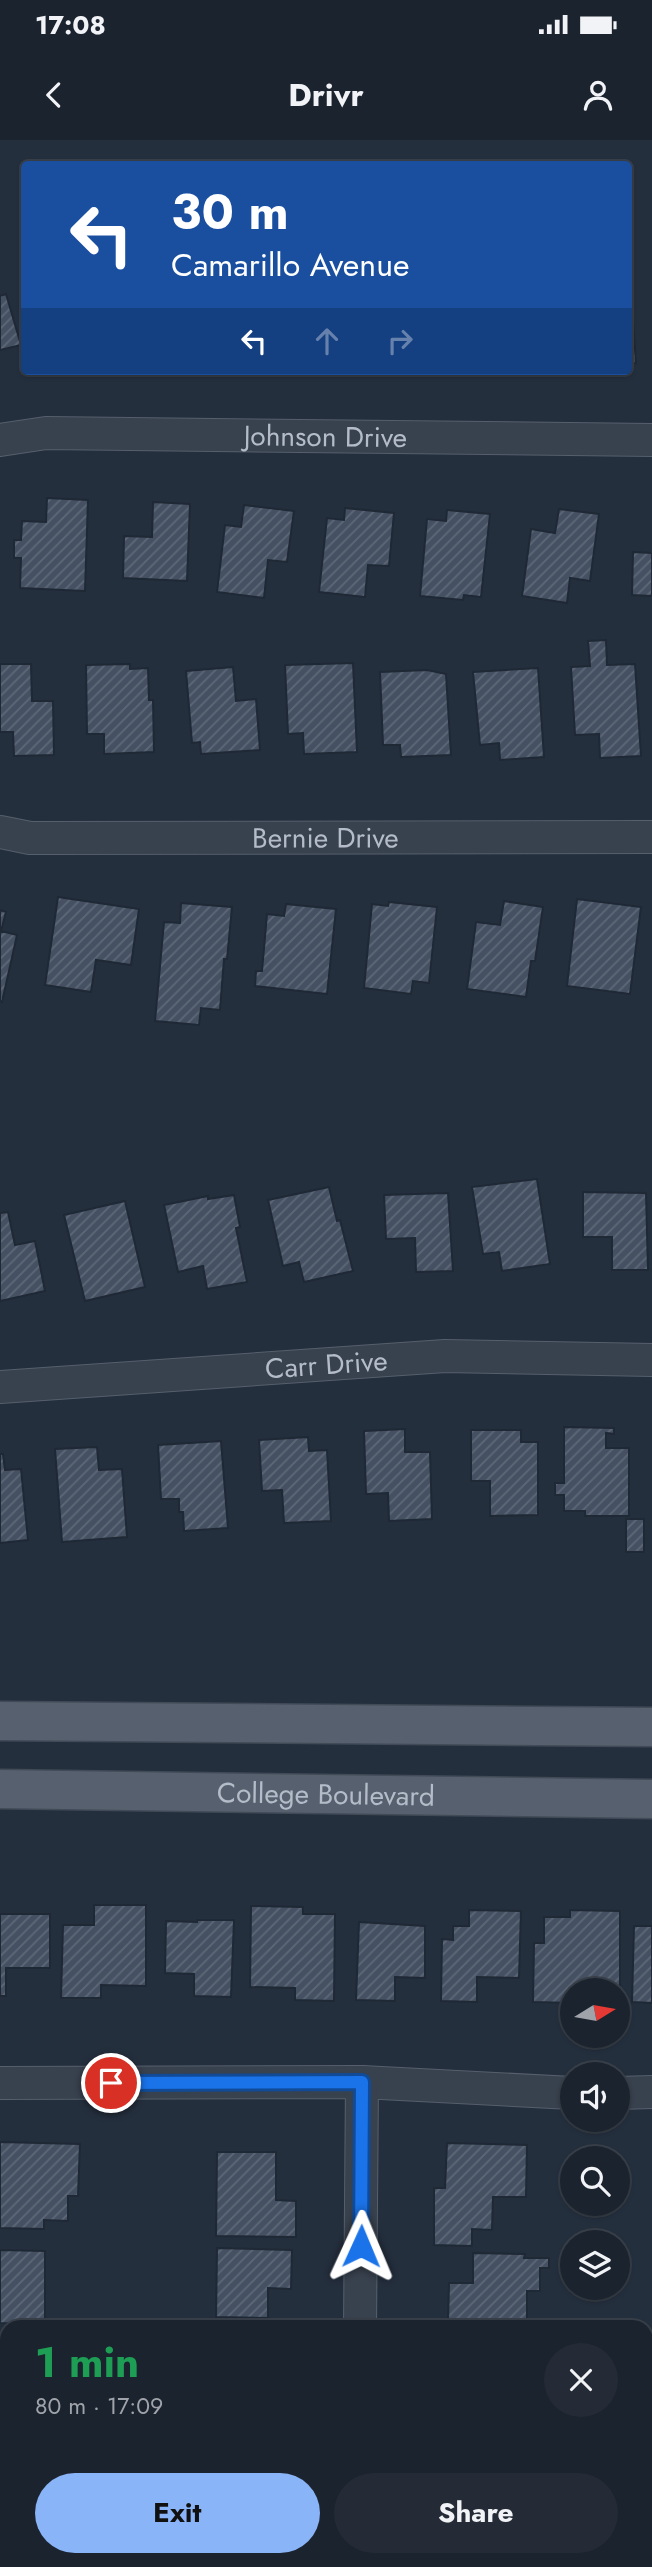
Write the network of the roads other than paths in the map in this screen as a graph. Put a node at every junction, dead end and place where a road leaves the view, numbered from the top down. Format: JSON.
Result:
{"nodes":[{"id":1,"x":0,"y":440,"type":"edge"},
{"id":2,"x":652,"y":440,"type":"edge"},
{"id":3,"x":0,"y":832,"type":"edge"},
{"id":4,"x":652,"y":837,"type":"edge"},
{"id":5,"x":652,"y":1360,"type":"edge"},
{"id":6,"x":0,"y":1387,"type":"edge"},
{"id":7,"x":0,"y":1721,"type":"edge"},
{"id":8,"x":652,"y":1727,"type":"edge"},
{"id":9,"x":0,"y":1789,"type":"edge"},
{"id":10,"x":652,"y":1799,"type":"edge"},
{"id":11,"x":362,"y":2082,"type":"junction"},
{"id":12,"x":0,"y":2083,"type":"edge"},
{"id":13,"x":560,"y":2092,"type":"edge"},
{"id":14,"x":652,"y":2092,"type":"edge"},
{"id":15,"x":630,"y":2093,"type":"edge"},
{"id":16,"x":360,"y":2320,"type":"edge"}],
"edges":[{"from":1,"to":2,"type":"street","name":"Johnson Drive"},
{"from":3,"to":4,"type":"street","name":"Bernie Drive"},
{"from":5,"to":6,"type":"street","name":"Carr Drive"},
{"from":7,"to":8,"type":"main road"},
{"from":9,"to":10,"type":"main road","name":"College Boulevard"},
{"from":11,"to":12,"type":"street"},
{"from":11,"to":13,"type":"street"},
{"from":11,"to":16,"type":"street"},
{"from":14,"to":15,"type":"street"}]}
